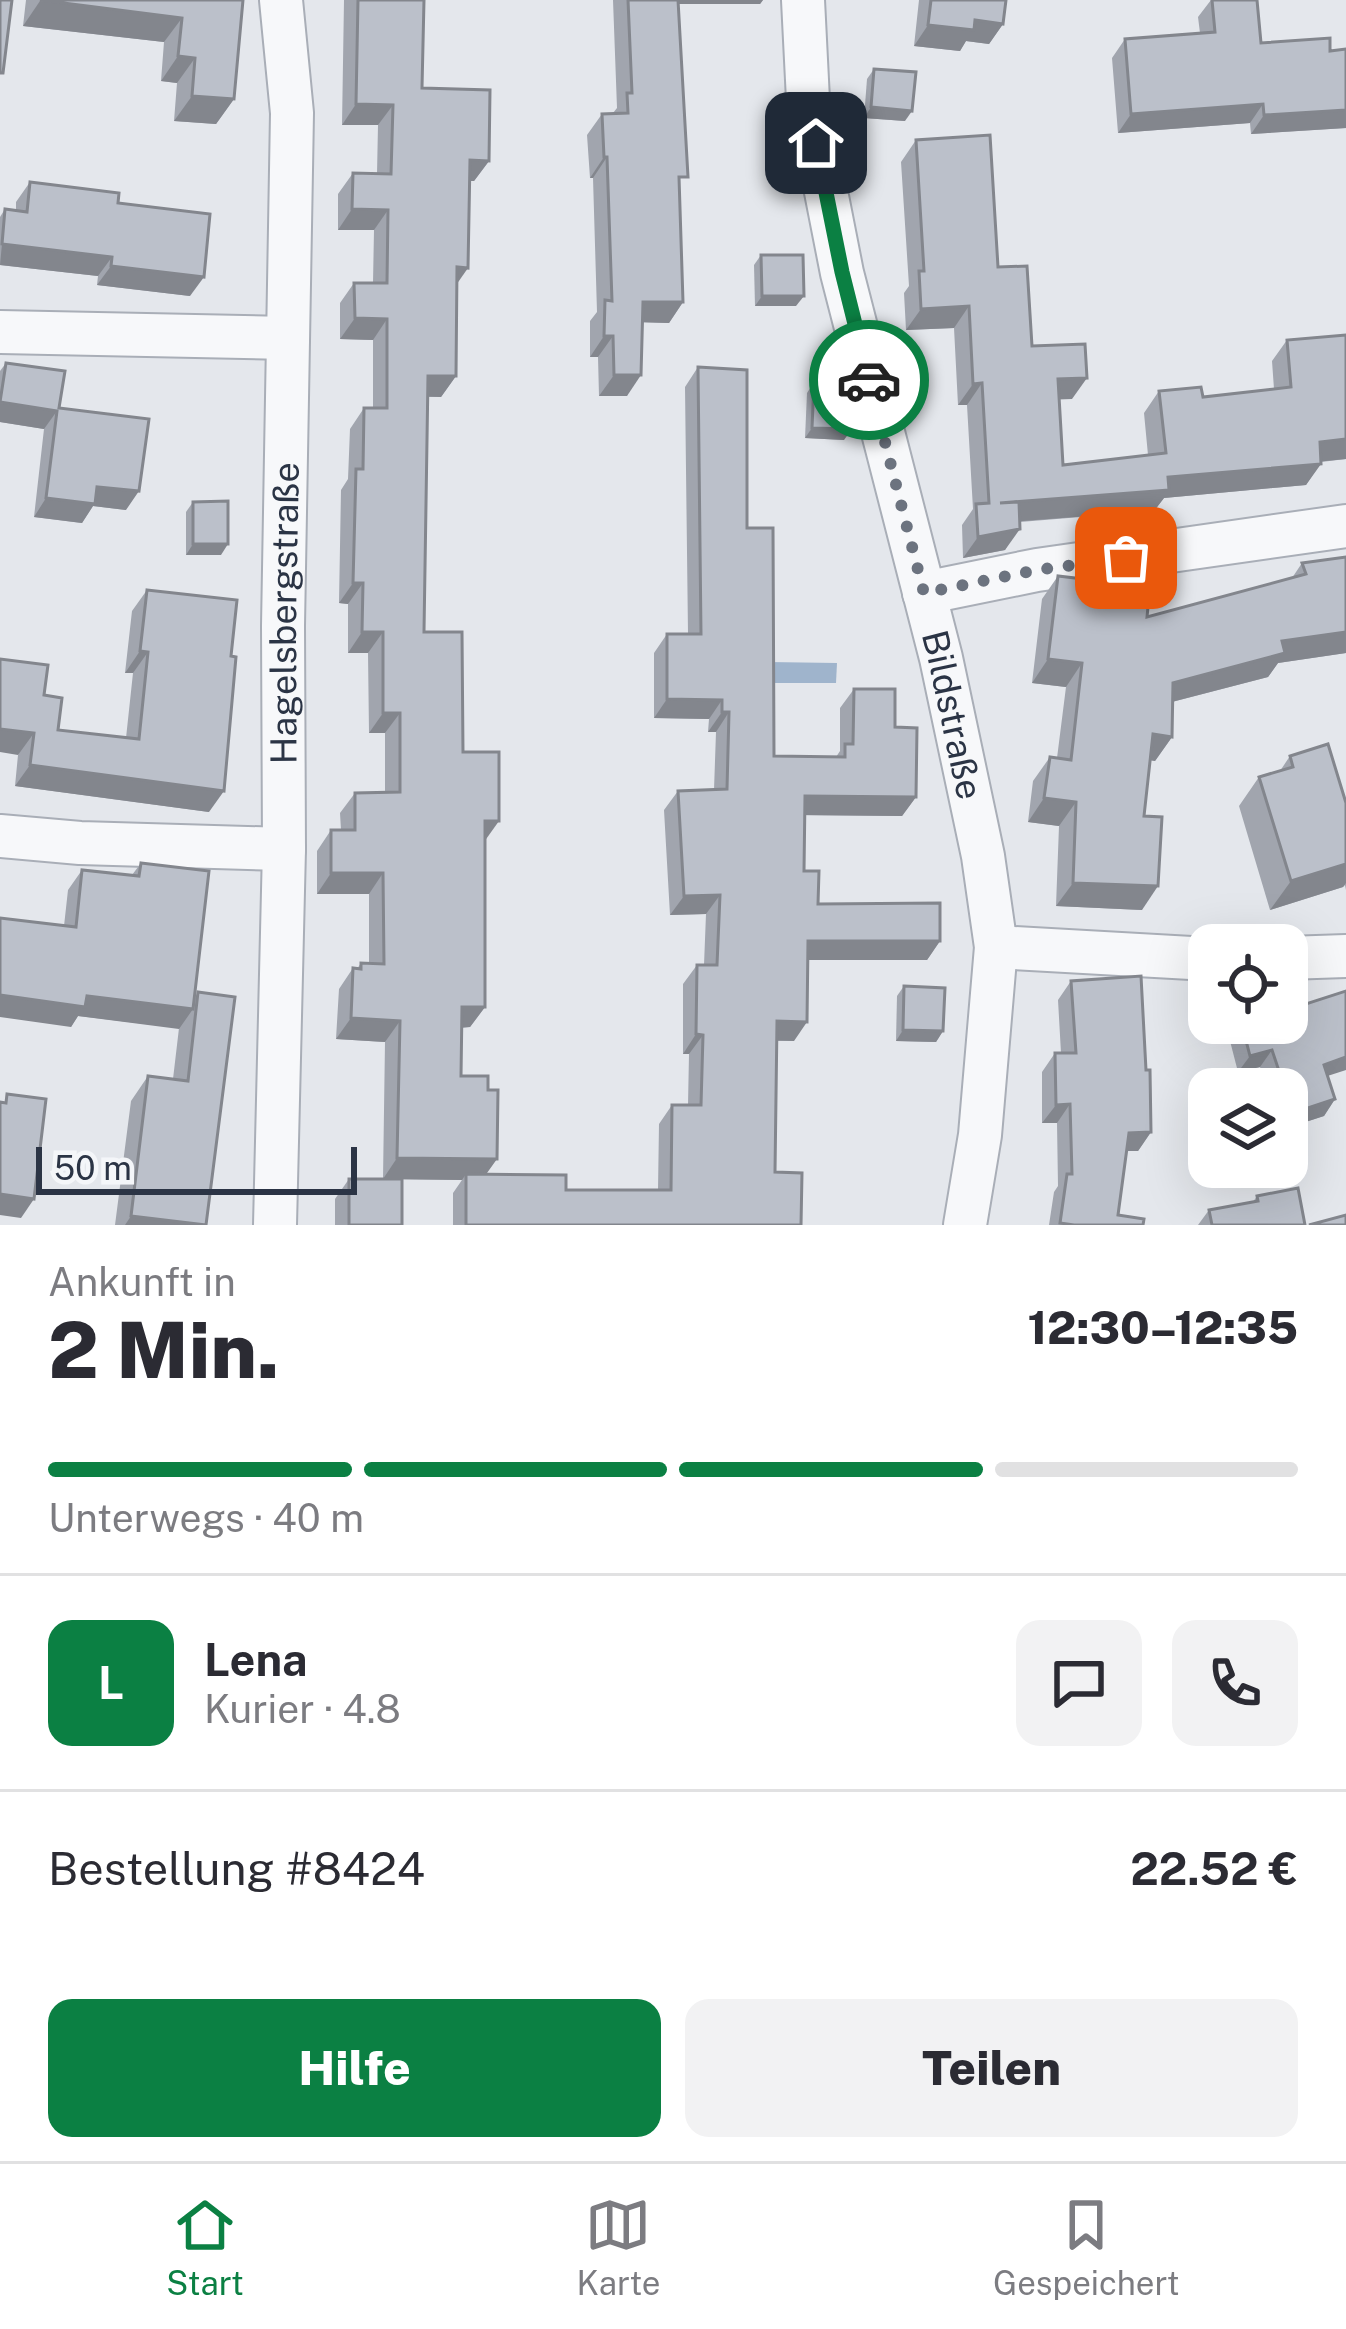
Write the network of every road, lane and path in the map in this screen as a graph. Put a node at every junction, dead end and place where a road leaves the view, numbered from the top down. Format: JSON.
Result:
{"nodes":[{"id":1,"x":280,"y":0,"type":"edge"},
{"id":2,"x":803,"y":0,"type":"edge"},
{"id":3,"x":0,"y":332,"type":"edge"},
{"id":4,"x":288,"y":338,"type":"junction"},
{"id":5,"x":1346,"y":526,"type":"edge"},
{"id":6,"x":924,"y":593,"type":"junction"},
{"id":7,"x":0,"y":836,"type":"edge"},
{"id":8,"x":284,"y":849,"type":"junction"},
{"id":9,"x":996,"y":947,"type":"junction"},
{"id":10,"x":1346,"y":956,"type":"edge"},
{"id":11,"x":1188,"y":957,"type":"edge"},
{"id":12,"x":1308,"y":957,"type":"edge"},
{"id":13,"x":274,"y":1225,"type":"edge"},
{"id":14,"x":965,"y":1225,"type":"edge"}],
"edges":[{"from":1,"to":4,"type":"street","name":"Hagelsbergstraße"},
{"from":2,"to":6,"type":"street","name":"Bildstraße"},
{"from":3,"to":4,"type":"street"},
{"from":4,"to":8,"type":"street","name":"Hagelsbergstraße"},
{"from":5,"to":6,"type":"street"},
{"from":6,"to":9,"type":"street","name":"Bildstraße"},
{"from":7,"to":8,"type":"street"},
{"from":8,"to":13,"type":"street","name":"Hagelsbergstraße"},
{"from":9,"to":11,"type":"street"},
{"from":9,"to":14,"type":"street","name":"Bildstraße"},
{"from":10,"to":12,"type":"street"}]}
